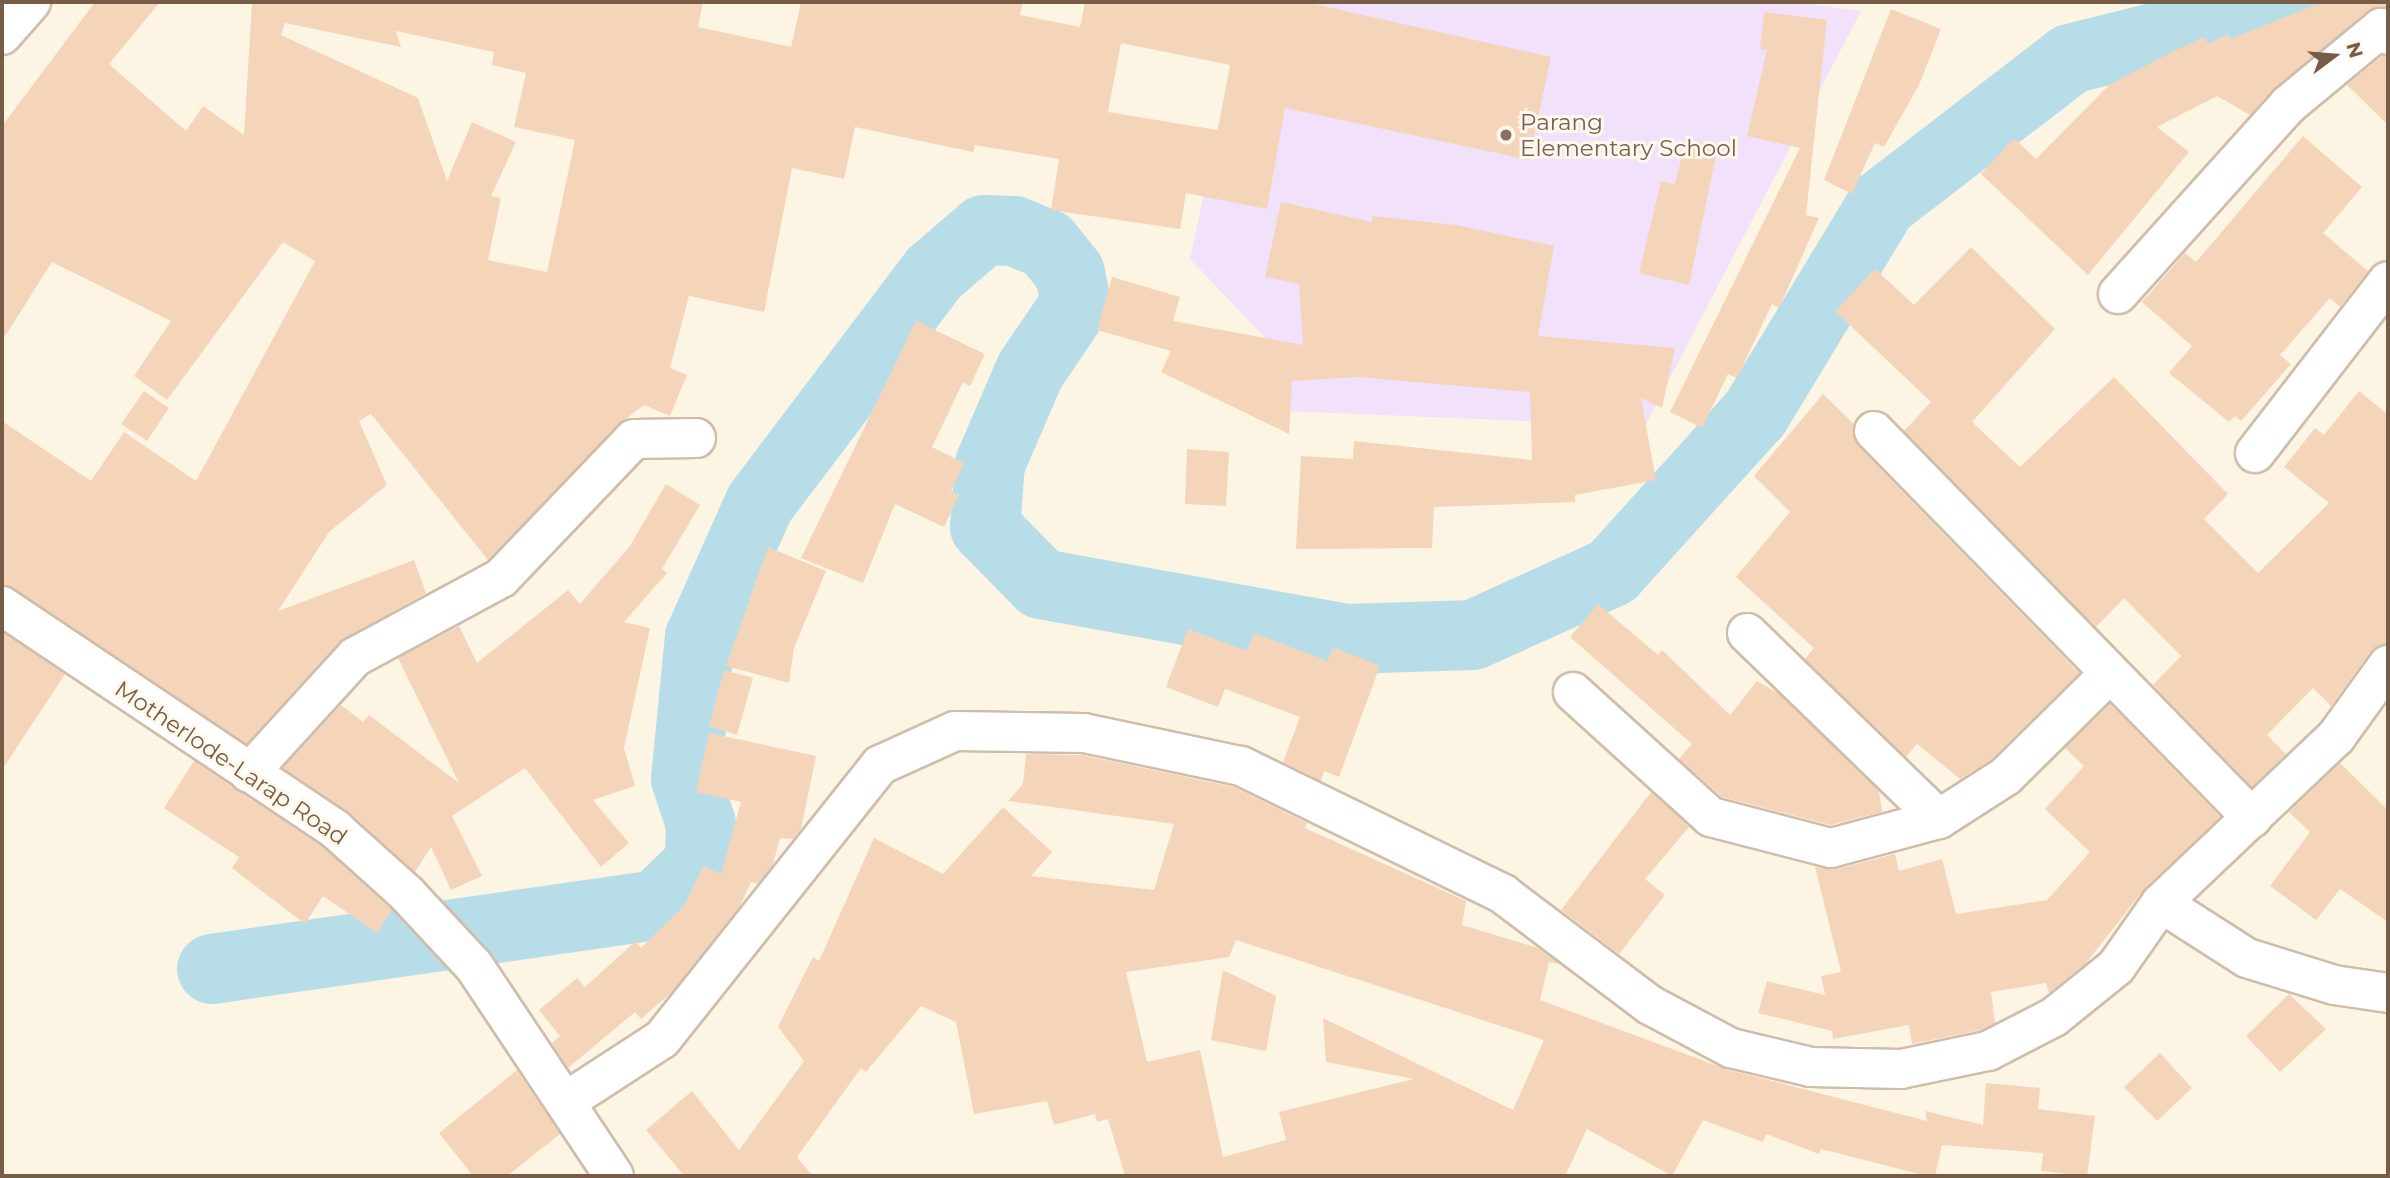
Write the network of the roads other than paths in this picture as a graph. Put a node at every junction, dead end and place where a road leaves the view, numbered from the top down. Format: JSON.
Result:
{"nodes":[{"id":1,"x":31,"y":2,"type":"edge"},
{"id":2,"x":2,"y":35,"type":"edge"},
{"id":3,"x":2388,"y":35,"type":"edge"},
{"id":4,"x":2388,"y":281,"type":"edge"},
{"id":5,"x":2118,"y":294,"type":"dead end"},
{"id":6,"x":1874,"y":431,"type":"dead end"},
{"id":7,"x":696,"y":438,"type":"dead end"},
{"id":8,"x":2255,"y":453,"type":"dead end"},
{"id":9,"x":2,"y":606,"type":"edge"},
{"id":10,"x":1746,"y":633,"type":"dead end"},
{"id":11,"x":2388,"y":666,"type":"edge"},
{"id":12,"x":2110,"y":673,"type":"junction"},
{"id":13,"x":1573,"y":692,"type":"dead end"},
{"id":14,"x":249,"y":773,"type":"junction"},
{"id":15,"x":2252,"y":818,"type":"junction"},
{"id":16,"x":1939,"y":819,"type":"junction"},
{"id":17,"x":2161,"y":903,"type":"junction"},
{"id":18,"x":2388,"y":993,"type":"edge"},
{"id":19,"x":568,"y":1100,"type":"junction"},
{"id":20,"x":614,"y":1176,"type":"edge"}],
"edges":[{"from":1,"to":2,"type":"street"},
{"from":3,"to":5,"type":"street"},
{"from":4,"to":8,"type":"street"},
{"from":6,"to":12,"type":"street"},
{"from":7,"to":14,"type":"street"},
{"from":9,"to":14,"type":"street","name":"Motherlode-Larap Road"},
{"from":10,"to":16,"type":"street"},
{"from":11,"to":15,"type":"street"},
{"from":12,"to":15,"type":"street"},
{"from":12,"to":16,"type":"street"},
{"from":13,"to":16,"type":"street"},
{"from":14,"to":19,"type":"street","name":"Motherlode-Larap Road"},
{"from":15,"to":17,"type":"street"},
{"from":17,"to":18,"type":"street"},
{"from":17,"to":19,"type":"street"},
{"from":19,"to":20,"type":"street","name":"Motherlode-Larap Road"}]}
